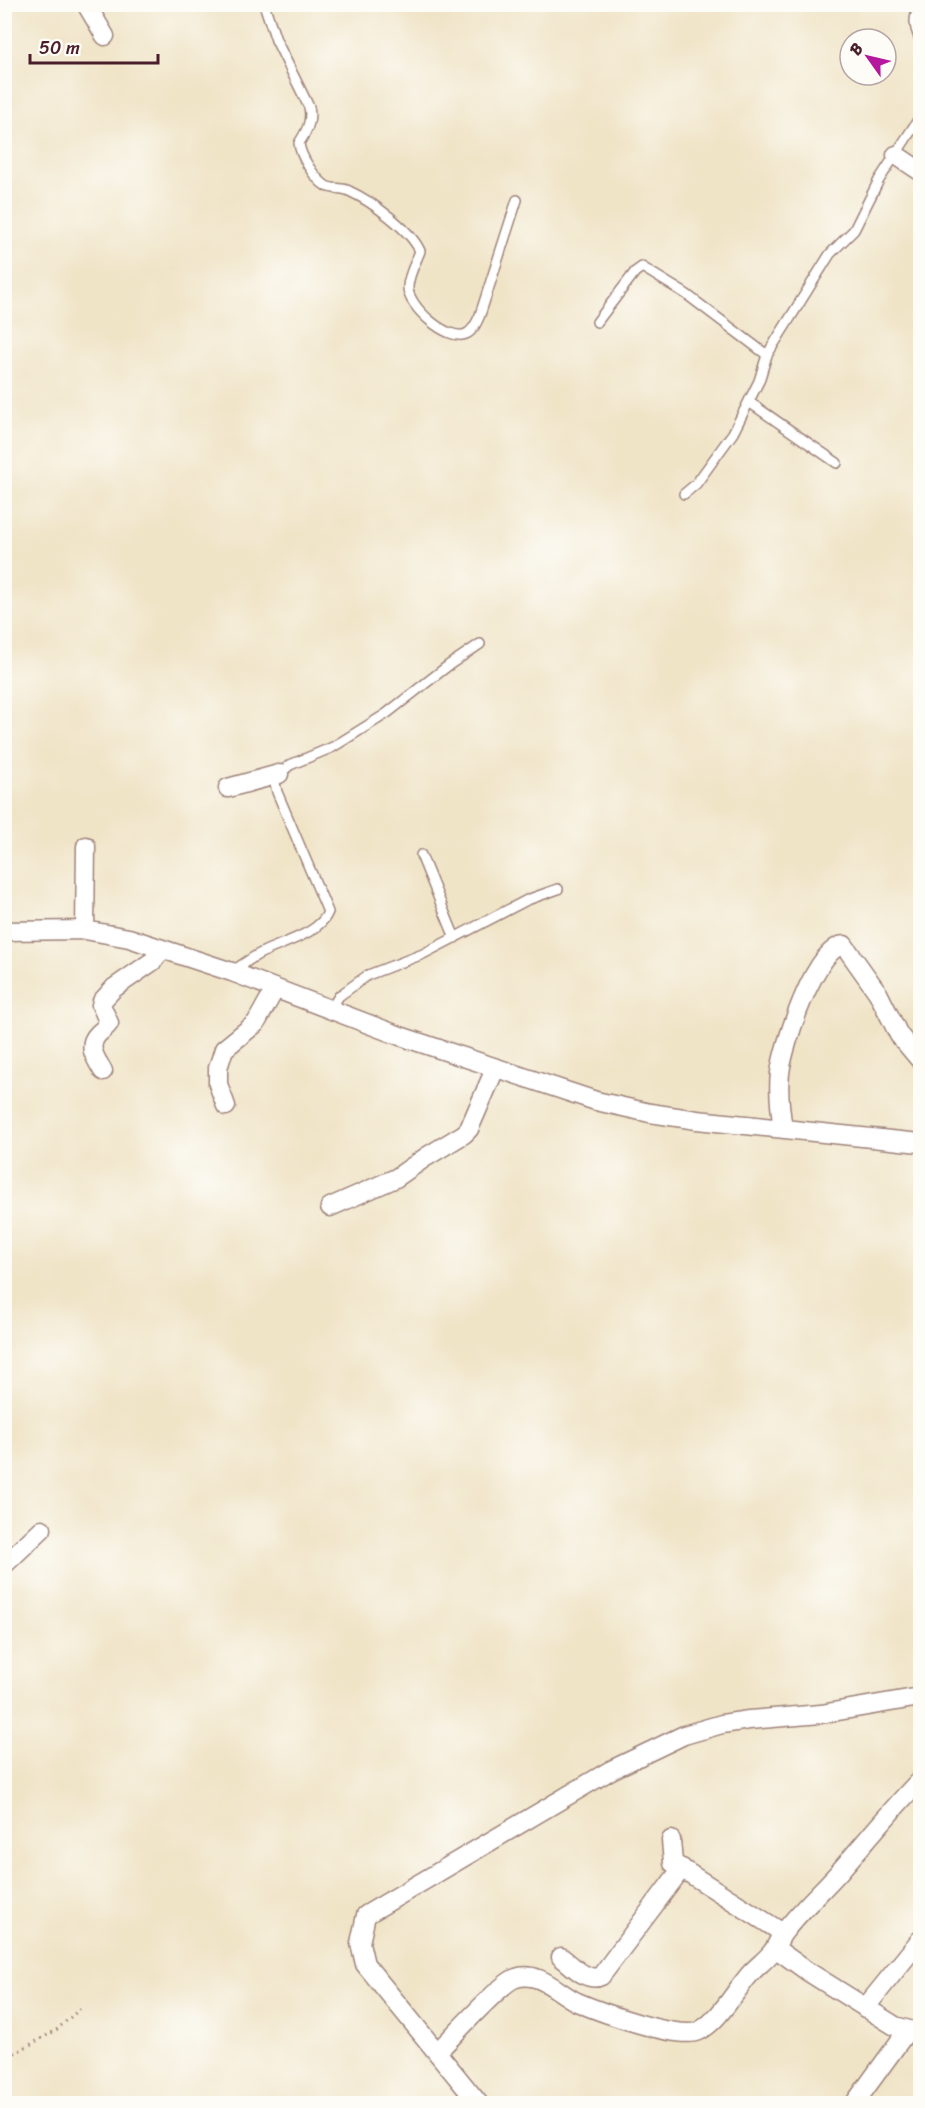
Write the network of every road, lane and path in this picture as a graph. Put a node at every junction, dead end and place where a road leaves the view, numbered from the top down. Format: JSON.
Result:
{"nodes":[{"id":1,"x":86,"y":4,"type":"edge"},
{"id":2,"x":264,"y":4,"type":"edge"},
{"id":3,"x":920,"y":4,"type":"edge"},
{"id":4,"x":105,"y":36,"type":"dead end"},
{"id":5,"x":921,"y":39,"type":"edge"},
{"id":6,"x":921,"y":117,"type":"edge"},
{"id":7,"x":896,"y":155,"type":"junction"},
{"id":8,"x":921,"y":171,"type":"edge"},
{"id":9,"x":517,"y":200,"type":"dead end"},
{"id":10,"x":597,"y":322,"type":"dead end"},
{"id":11,"x":767,"y":355,"type":"junction"},
{"id":12,"x":749,"y":402,"type":"junction"},
{"id":13,"x":837,"y":463,"type":"dead end"},
{"id":14,"x":684,"y":494,"type":"dead end"},
{"id":15,"x":480,"y":644,"type":"dead end"},
{"id":16,"x":279,"y":774,"type":"junction"},
{"id":17,"x":228,"y":788,"type":"dead end"},
{"id":18,"x":86,"y":846,"type":"dead end"},
{"id":19,"x":421,"y":855,"type":"dead end"},
{"id":20,"x":558,"y":889,"type":"dead end"},
{"id":21,"x":84,"y":930,"type":"junction"},
{"id":22,"x":4,"y":931,"type":"edge"},
{"id":23,"x":456,"y":938,"type":"junction"},
{"id":24,"x":162,"y":949,"type":"junction"},
{"id":25,"x":232,"y":972,"type":"junction"},
{"id":26,"x":275,"y":989,"type":"junction"},
{"id":27,"x":331,"y":1009,"type":"junction"},
{"id":28,"x":921,"y":1060,"type":"edge"},
{"id":29,"x":495,"y":1069,"type":"junction"},
{"id":30,"x":102,"y":1071,"type":"dead end"},
{"id":31,"x":226,"y":1106,"type":"dead end"},
{"id":32,"x":783,"y":1128,"type":"junction"},
{"id":33,"x":921,"y":1143,"type":"edge"},
{"id":34,"x":330,"y":1207,"type":"dead end"},
{"id":35,"x":42,"y":1529,"type":"dead end"},
{"id":36,"x":4,"y":1565,"type":"edge"},
{"id":37,"x":921,"y":1697,"type":"edge"},
{"id":38,"x":921,"y":1780,"type":"edge"},
{"id":39,"x":671,"y":1840,"type":"dead end"},
{"id":40,"x":682,"y":1868,"type":"junction"},
{"id":41,"x":779,"y":1940,"type":"junction"},
{"id":42,"x":921,"y":1940,"type":"edge"},
{"id":43,"x":561,"y":1957,"type":"dead end"},
{"id":44,"x":82,"y":2007,"type":"dead end"},
{"id":45,"x":865,"y":2008,"type":"junction"},
{"id":46,"x":914,"y":2032,"type":"edge"},
{"id":47,"x":443,"y":2046,"type":"dead end"},
{"id":48,"x":4,"y":2059,"type":"edge"},
{"id":49,"x":479,"y":2103,"type":"edge"},
{"id":50,"x":854,"y":2103,"type":"edge"}],
"edges":[{"from":1,"to":4,"type":"street"},
{"from":2,"to":9,"type":"lane"},
{"from":3,"to":5,"type":"lane"},
{"from":6,"to":7,"type":"lane"},
{"from":7,"to":8,"type":"street"},
{"from":7,"to":11,"type":"lane"},
{"from":10,"to":11,"type":"lane"},
{"from":11,"to":12,"type":"lane"},
{"from":12,"to":13,"type":"lane"},
{"from":12,"to":14,"type":"lane"},
{"from":15,"to":16,"type":"lane"},
{"from":16,"to":17,"type":"street"},
{"from":16,"to":25,"type":"lane"},
{"from":18,"to":21,"type":"street"},
{"from":19,"to":23,"type":"lane"},
{"from":20,"to":23,"type":"lane"},
{"from":21,"to":22,"type":"street"},
{"from":21,"to":24,"type":"street"},
{"from":23,"to":27,"type":"lane"},
{"from":24,"to":25,"type":"street"},
{"from":24,"to":30,"type":"street"},
{"from":25,"to":26,"type":"street"},
{"from":26,"to":27,"type":"street"},
{"from":26,"to":31,"type":"street"},
{"from":27,"to":29,"type":"street"},
{"from":28,"to":32,"type":"street"},
{"from":29,"to":32,"type":"street"},
{"from":29,"to":34,"type":"street"},
{"from":32,"to":33,"type":"street"},
{"from":35,"to":36,"type":"street"},
{"from":37,"to":49,"type":"street"},
{"from":38,"to":41,"type":"street"},
{"from":39,"to":40,"type":"street"},
{"from":40,"to":41,"type":"street"},
{"from":40,"to":43,"type":"street"},
{"from":41,"to":45,"type":"street"},
{"from":41,"to":47,"type":"street"},
{"from":42,"to":45,"type":"street"},
{"from":44,"to":48,"type":"path"},
{"from":45,"to":46,"type":"street"},
{"from":46,"to":50,"type":"street"}]}
